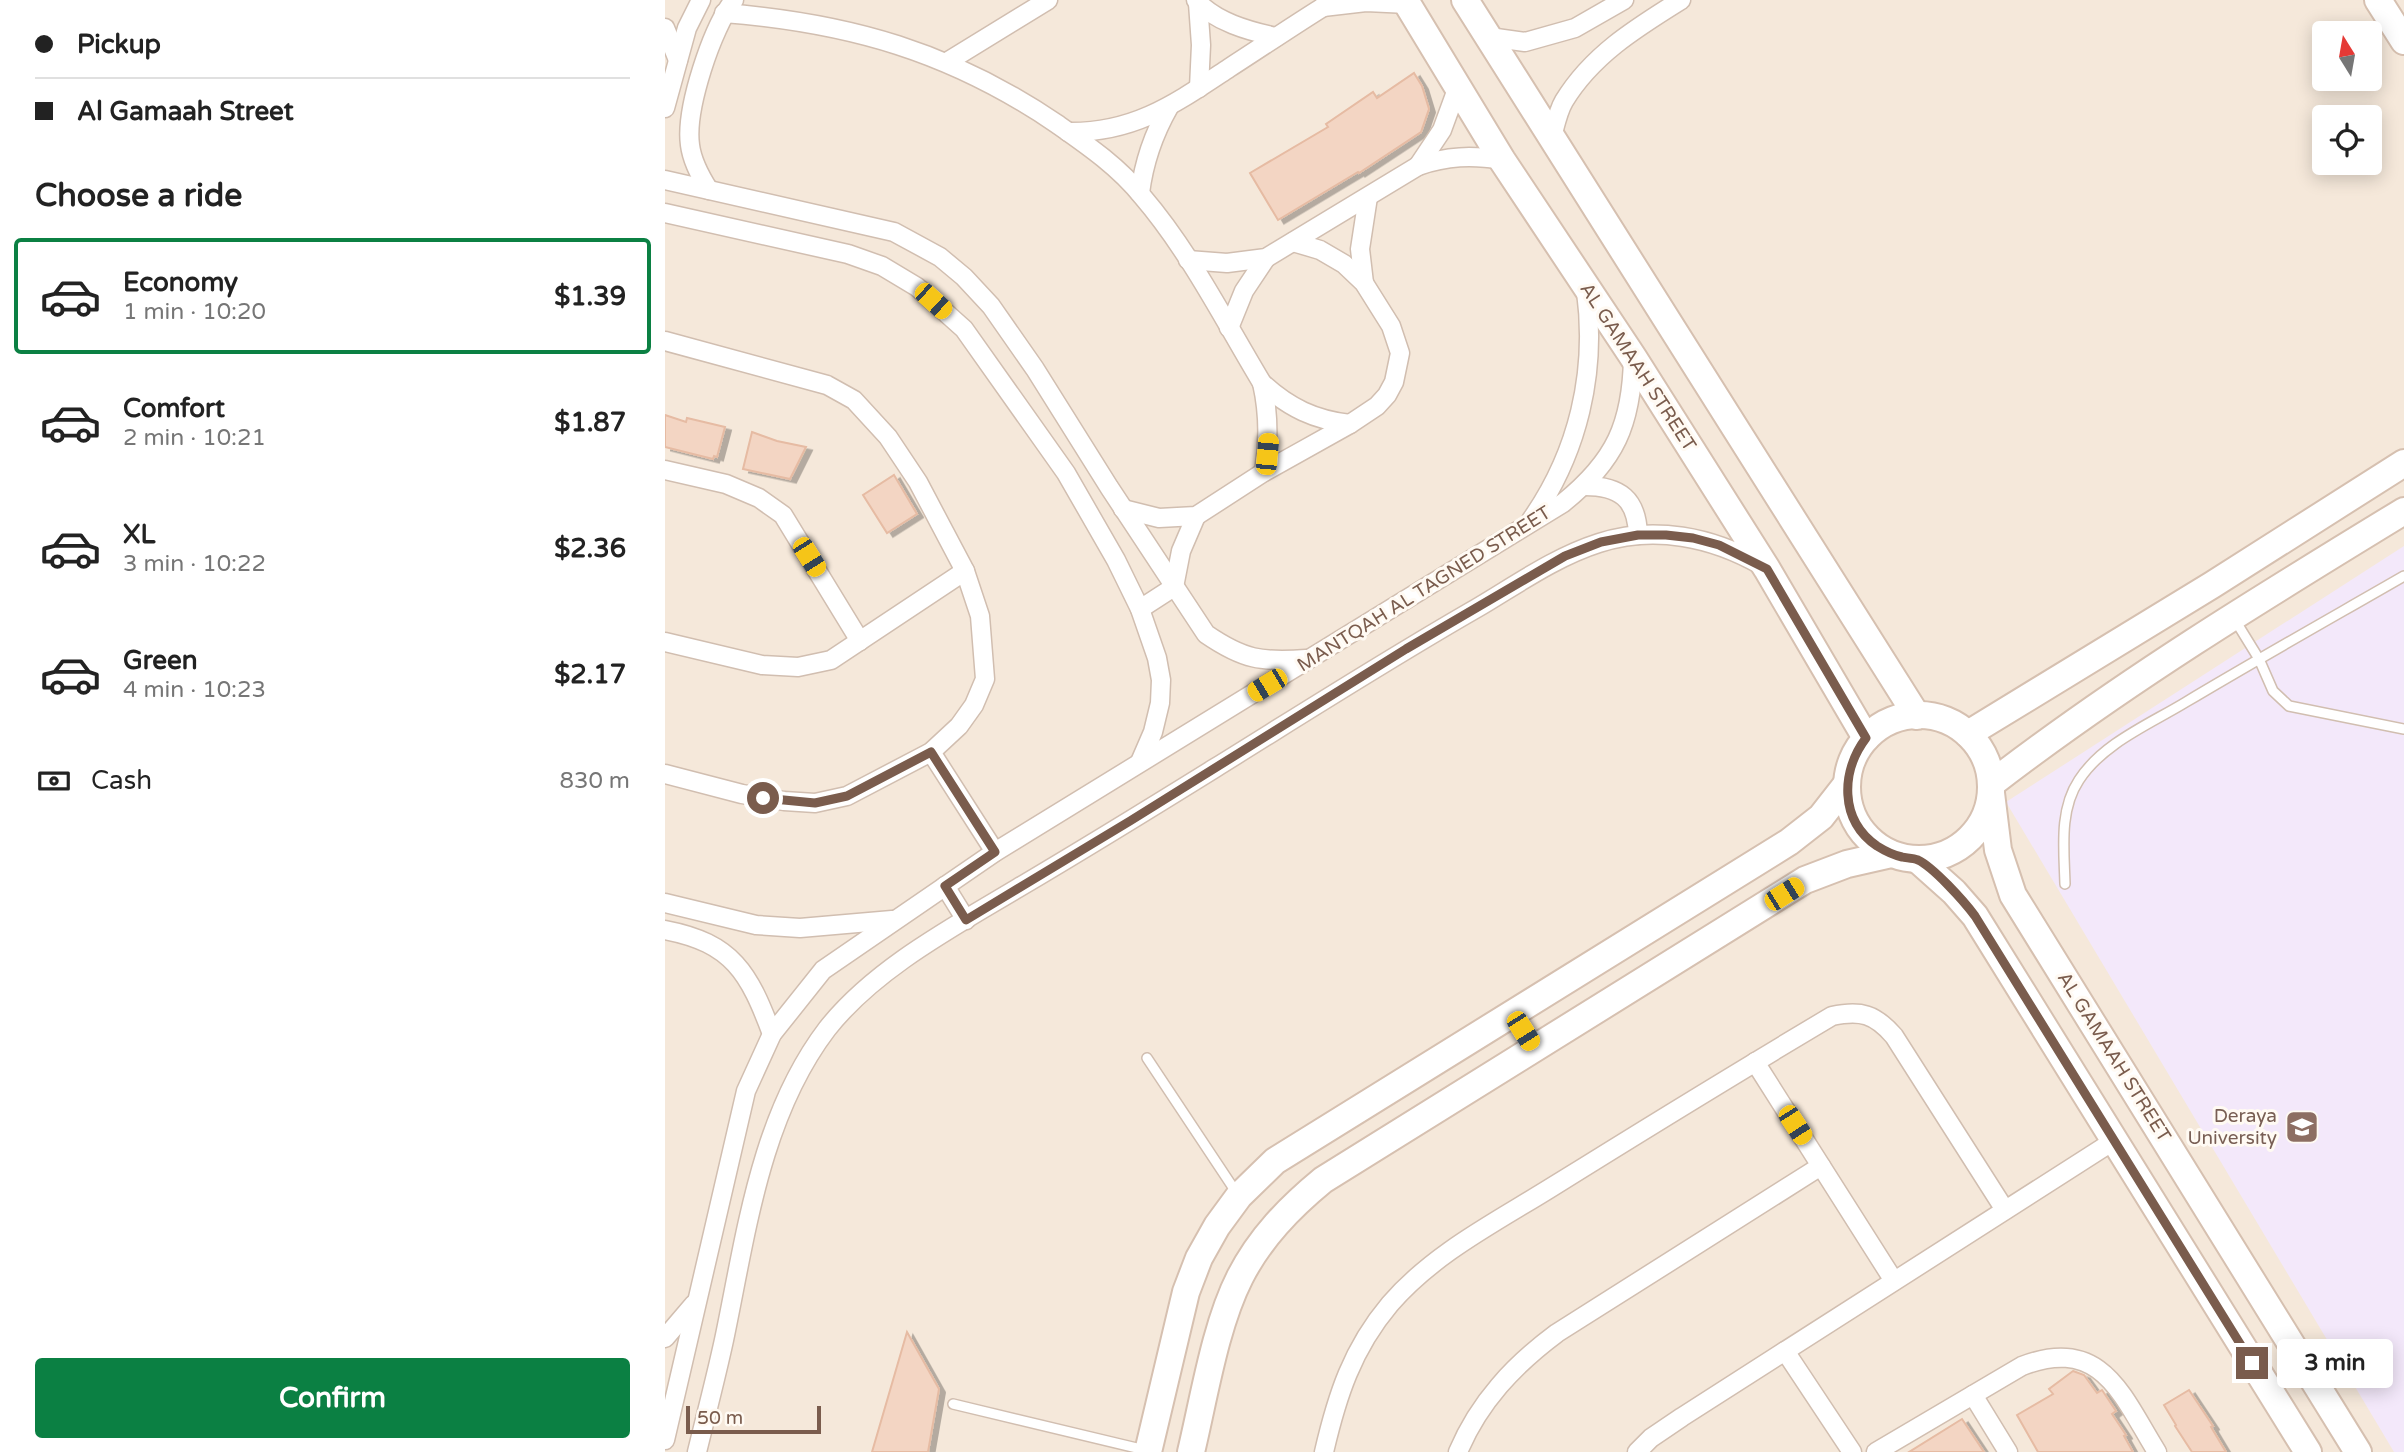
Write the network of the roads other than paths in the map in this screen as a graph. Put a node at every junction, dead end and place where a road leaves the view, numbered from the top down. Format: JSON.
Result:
{"nodes":[{"id":1,"x":701,"y":0,"type":"edge"},
{"id":2,"x":1048,"y":0,"type":"edge"},
{"id":3,"x":1465,"y":0,"type":"edge"},
{"id":4,"x":1624,"y":0,"type":"edge"},
{"id":5,"x":1681,"y":0,"type":"edge"},
{"id":6,"x":2378,"y":0,"type":"edge"},
{"id":7,"x":1197,"y":1,"type":"edge"},
{"id":8,"x":1407,"y":2,"type":"edge"},
{"id":9,"x":1325,"y":3,"type":"edge"},
{"id":10,"x":729,"y":6,"type":"edge"},
{"id":11,"x":665,"y":28,"type":"edge"},
{"id":12,"x":1276,"y":37,"type":"junction"},
{"id":13,"x":1489,"y":37,"type":"junction"},
{"id":14,"x":2404,"y":41,"type":"edge"},
{"id":15,"x":678,"y":60,"type":"junction"},
{"id":16,"x":947,"y":62,"type":"junction"},
{"id":17,"x":1199,"y":88,"type":"junction"},
{"id":18,"x":1457,"y":89,"type":"junction"},
{"id":19,"x":665,"y":107,"type":"edge"},
{"id":20,"x":1169,"y":107,"type":"junction"},
{"id":21,"x":691,"y":113,"type":"junction"},
{"id":22,"x":1068,"y":132,"type":"junction"},
{"id":23,"x":1552,"y":137,"type":"junction"},
{"id":24,"x":1502,"y":160,"type":"junction"},
{"id":25,"x":1418,"y":166,"type":"junction"},
{"id":26,"x":665,"y":180,"type":"edge"},
{"id":27,"x":709,"y":190,"type":"junction"},
{"id":28,"x":1140,"y":193,"type":"junction"},
{"id":29,"x":1368,"y":197,"type":"junction"},
{"id":30,"x":765,"y":202,"type":"junction"},
{"id":31,"x":665,"y":213,"type":"edge"},
{"id":32,"x":758,"y":233,"type":"junction"},
{"id":33,"x":1293,"y":242,"type":"junction"},
{"id":34,"x":1266,"y":258,"type":"junction"},
{"id":35,"x":1188,"y":260,"type":"junction"},
{"id":36,"x":1364,"y":283,"type":"junction"},
{"id":37,"x":1585,"y":284,"type":"junction"},
{"id":38,"x":1229,"y":328,"type":"junction"},
{"id":39,"x":665,"y":341,"type":"edge"},
{"id":40,"x":1633,"y":357,"type":"junction"},
{"id":41,"x":1262,"y":383,"type":"junction"},
{"id":42,"x":1350,"y":424,"type":"junction"},
{"id":43,"x":1074,"y":432,"type":"junction"},
{"id":44,"x":1047,"y":447,"type":"junction"},
{"id":45,"x":2404,"y":463,"type":"edge"},
{"id":46,"x":665,"y":470,"type":"edge"},
{"id":47,"x":1264,"y":472,"type":"junction"},
{"id":48,"x":1585,"y":486,"type":"junction"},
{"id":49,"x":1123,"y":509,"type":"junction"},
{"id":50,"x":1196,"y":516,"type":"junction"},
{"id":51,"x":2398,"y":518,"type":"edge"},
{"id":52,"x":1528,"y":525,"type":"junction"},
{"id":53,"x":1638,"y":535,"type":"junction"},
{"id":54,"x":1767,"y":569,"type":"junction"},
{"id":55,"x":965,"y":571,"type":"junction"},
{"id":56,"x":2404,"y":576,"type":"edge"},
{"id":57,"x":1174,"y":587,"type":"junction"},
{"id":58,"x":1140,"y":609,"type":"junction"},
{"id":59,"x":2232,"y":616,"type":"junction"},
{"id":60,"x":860,"y":641,"type":"junction"},
{"id":61,"x":665,"y":642,"type":"edge"},
{"id":62,"x":1310,"y":659,"type":"junction"},
{"id":63,"x":2259,"y":659,"type":"junction"},
{"id":64,"x":1917,"y":716,"type":"junction"},
{"id":65,"x":2404,"y":729,"type":"edge"},
{"id":66,"x":1968,"y":734,"type":"junction"},
{"id":67,"x":1866,"y":738,"type":"junction"},
{"id":68,"x":931,"y":752,"type":"junction"},
{"id":69,"x":1140,"y":762,"type":"junction"},
{"id":70,"x":665,"y":774,"type":"edge"},
{"id":71,"x":1846,"y":785,"type":"junction"},
{"id":72,"x":1991,"y":788,"type":"junction"},
{"id":73,"x":995,"y":852,"type":"junction"},
{"id":74,"x":1891,"y":854,"type":"junction"},
{"id":75,"x":1917,"y":859,"type":"junction"},
{"id":76,"x":2065,"y":884,"type":"dead end"},
{"id":77,"x":945,"y":886,"type":"junction"},
{"id":78,"x":665,"y":904,"type":"edge"},
{"id":79,"x":687,"y":909,"type":"junction"},
{"id":80,"x":895,"y":920,"type":"junction"},
{"id":81,"x":966,"y":920,"type":"junction"},
{"id":82,"x":672,"y":932,"type":"edge"},
{"id":83,"x":1512,"y":1013,"type":"junction"},
{"id":84,"x":772,"y":1034,"type":"junction"},
{"id":85,"x":1534,"y":1049,"type":"junction"},
{"id":86,"x":1147,"y":1058,"type":"dead end"},
{"id":87,"x":1755,"y":1062,"type":"junction"},
{"id":88,"x":2115,"y":1140,"type":"junction"},
{"id":89,"x":1821,"y":1166,"type":"junction"},
{"id":90,"x":1239,"y":1196,"type":"junction"},
{"id":91,"x":2005,"y":1210,"type":"junction"},
{"id":92,"x":1273,"y":1226,"type":"junction"},
{"id":93,"x":1894,"y":1281,"type":"junction"},
{"id":94,"x":698,"y":1299,"type":"junction"},
{"id":95,"x":665,"y":1338,"type":"edge"},
{"id":96,"x":1785,"y":1351,"type":"junction"},
{"id":97,"x":680,"y":1376,"type":"junction"},
{"id":98,"x":665,"y":1392,"type":"edge"},
{"id":99,"x":1973,"y":1395,"type":"junction"},
{"id":100,"x":953,"y":1404,"type":"dead end"},
{"id":101,"x":665,"y":1440,"type":"edge"},
{"id":102,"x":2351,"y":1441,"type":"edge"},
{"id":103,"x":1150,"y":1445,"type":"edge"},
{"id":104,"x":1192,"y":1446,"type":"edge"},
{"id":105,"x":697,"y":1452,"type":"edge"},
{"id":106,"x":1324,"y":1452,"type":"edge"},
{"id":107,"x":1458,"y":1452,"type":"edge"},
{"id":108,"x":1637,"y":1452,"type":"edge"},
{"id":109,"x":1851,"y":1452,"type":"edge"},
{"id":110,"x":1876,"y":1452,"type":"edge"},
{"id":111,"x":2008,"y":1452,"type":"edge"},
{"id":112,"x":2157,"y":1452,"type":"edge"},
{"id":113,"x":2308,"y":1452,"type":"edge"}],
"edges":[{"from":1,"to":15,"type":"street"},
{"from":2,"to":16,"type":"street"},
{"from":3,"to":13,"type":"street"},
{"from":4,"to":13,"type":"street"},
{"from":5,"to":23,"type":"street"},
{"from":6,"to":14,"type":"street"},
{"from":7,"to":12,"type":"street"},
{"from":7,"to":17,"type":"street"},
{"from":8,"to":9,"type":"street"},
{"from":8,"to":18,"type":"street","name":"AL GAMAAH STREET"},
{"from":9,"to":12,"type":"street"},
{"from":10,"to":16,"type":"street"},
{"from":10,"to":21,"type":"street"},
{"from":11,"to":15,"type":"street"},
{"from":12,"to":17,"type":"street"},
{"from":13,"to":23,"type":"street"},
{"from":15,"to":19,"type":"street"},
{"from":16,"to":22,"type":"street"},
{"from":17,"to":20,"type":"street"},
{"from":18,"to":24,"type":"street","name":"AL GAMAAH STREET"},
{"from":18,"to":25,"type":"street"},
{"from":19,"to":21,"type":"street"},
{"from":20,"to":22,"type":"street"},
{"from":20,"to":28,"type":"street"},
{"from":21,"to":27,"type":"street"},
{"from":22,"to":28,"type":"street"},
{"from":23,"to":64,"type":"street"},
{"from":24,"to":25,"type":"street"},
{"from":24,"to":37,"type":"street","name":"AL GAMAAH STREET"},
{"from":25,"to":29,"type":"street"},
{"from":26,"to":27,"type":"street"},
{"from":27,"to":30,"type":"street"},
{"from":28,"to":35,"type":"street"},
{"from":29,"to":33,"type":"street"},
{"from":29,"to":36,"type":"street"},
{"from":30,"to":32,"type":"street"},
{"from":30,"to":43,"type":"street"},
{"from":31,"to":32,"type":"street"},
{"from":32,"to":44,"type":"street"},
{"from":33,"to":34,"type":"street"},
{"from":33,"to":36,"type":"street"},
{"from":34,"to":35,"type":"street"},
{"from":34,"to":38,"type":"street"},
{"from":35,"to":38,"type":"street"},
{"from":36,"to":42,"type":"street"},
{"from":37,"to":40,"type":"street","name":"AL GAMAAH STREET"},
{"from":37,"to":52,"type":"street"},
{"from":38,"to":41,"type":"street"},
{"from":39,"to":55,"type":"street"},
{"from":40,"to":48,"type":"street","name":"MANTQAH AL TAGNED STREET"},
{"from":40,"to":54,"type":"street","name":"AL GAMAAH STREET"},
{"from":41,"to":42,"type":"street"},
{"from":41,"to":47,"type":"street"},
{"from":42,"to":47,"type":"street"},
{"from":43,"to":44,"type":"street"},
{"from":43,"to":49,"type":"street"},
{"from":44,"to":58,"type":"street"},
{"from":45,"to":66,"type":"street"},
{"from":46,"to":60,"type":"street"},
{"from":47,"to":50,"type":"street"},
{"from":48,"to":52,"type":"street","name":"MANTQAH AL TAGNED STREET"},
{"from":48,"to":53,"type":"street"},
{"from":49,"to":50,"type":"street"},
{"from":49,"to":57,"type":"street"},
{"from":50,"to":57,"type":"street"},
{"from":51,"to":59,"type":"street"},
{"from":52,"to":62,"type":"street","name":"MANTQAH AL TAGNED STREET"},
{"from":53,"to":54,"type":"street"},
{"from":53,"to":81,"type":"street"},
{"from":54,"to":67,"type":"street","name":"AL GAMAAH STREET"},
{"from":55,"to":60,"type":"street"},
{"from":55,"to":68,"type":"street"},
{"from":56,"to":63,"type":"lane"},
{"from":57,"to":58,"type":"street"},
{"from":57,"to":62,"type":"street"},
{"from":58,"to":69,"type":"street"},
{"from":59,"to":63,"type":"lane"},
{"from":59,"to":72,"type":"street"},
{"from":60,"to":61,"type":"street"},
{"from":62,"to":69,"type":"street","name":"MANTQAH AL TAGNED STREET"},
{"from":63,"to":65,"type":"lane"},
{"from":63,"to":76,"type":"lane"},
{"from":64,"to":66,"type":"street"},
{"from":64,"to":67,"type":"street"},
{"from":66,"to":72,"type":"street"},
{"from":67,"to":71,"type":"street"},
{"from":68,"to":70,"type":"street"},
{"from":68,"to":73,"type":"street"},
{"from":69,"to":73,"type":"street","name":"MANTQAH AL TAGNED STREET"},
{"from":71,"to":74,"type":"street"},
{"from":71,"to":83,"type":"street"},
{"from":72,"to":75,"type":"street"},
{"from":72,"to":102,"type":"street","name":"AL GAMAAH STREET"},
{"from":73,"to":77,"type":"street","name":"MANTQAH AL TAGNED STREET"},
{"from":74,"to":75,"type":"street"},
{"from":74,"to":85,"type":"street"},
{"from":75,"to":88,"type":"street"},
{"from":77,"to":80,"type":"street","name":"MANTQAH AL TAGNED STREET"},
{"from":77,"to":81,"type":"street"},
{"from":78,"to":79,"type":"street"},
{"from":79,"to":80,"type":"street"},
{"from":79,"to":82,"type":"street"},
{"from":80,"to":84,"type":"street","name":"MANTQAH AL TAGNED STREET"},
{"from":81,"to":105,"type":"street"},
{"from":82,"to":84,"type":"street"},
{"from":83,"to":85,"type":"street"},
{"from":83,"to":90,"type":"street"},
{"from":84,"to":94,"type":"street","name":"MANTQAH AL TAGNED STREET"},
{"from":85,"to":92,"type":"street"},
{"from":86,"to":90,"type":"lane"},
{"from":87,"to":89,"type":"street"},
{"from":87,"to":91,"type":"street"},
{"from":87,"to":106,"type":"street"},
{"from":88,"to":91,"type":"street"},
{"from":88,"to":113,"type":"street"},
{"from":89,"to":93,"type":"street"},
{"from":89,"to":107,"type":"street"},
{"from":90,"to":92,"type":"street"},
{"from":90,"to":103,"type":"street"},
{"from":91,"to":93,"type":"street"},
{"from":92,"to":104,"type":"street"},
{"from":93,"to":96,"type":"street"},
{"from":94,"to":95,"type":"street"},
{"from":94,"to":97,"type":"street","name":"MANTQAH AL TAGNED STREET"},
{"from":96,"to":108,"type":"street"},
{"from":96,"to":109,"type":"street"},
{"from":97,"to":98,"type":"street"},
{"from":97,"to":101,"type":"street","name":"MANTQAH AL TAGNED STREET"},
{"from":99,"to":110,"type":"street"},
{"from":99,"to":111,"type":"street"},
{"from":99,"to":112,"type":"street"},
{"from":100,"to":103,"type":"lane"},
{"from":102,"to":113,"type":"street"},
{"from":103,"to":104,"type":"street"}]}
